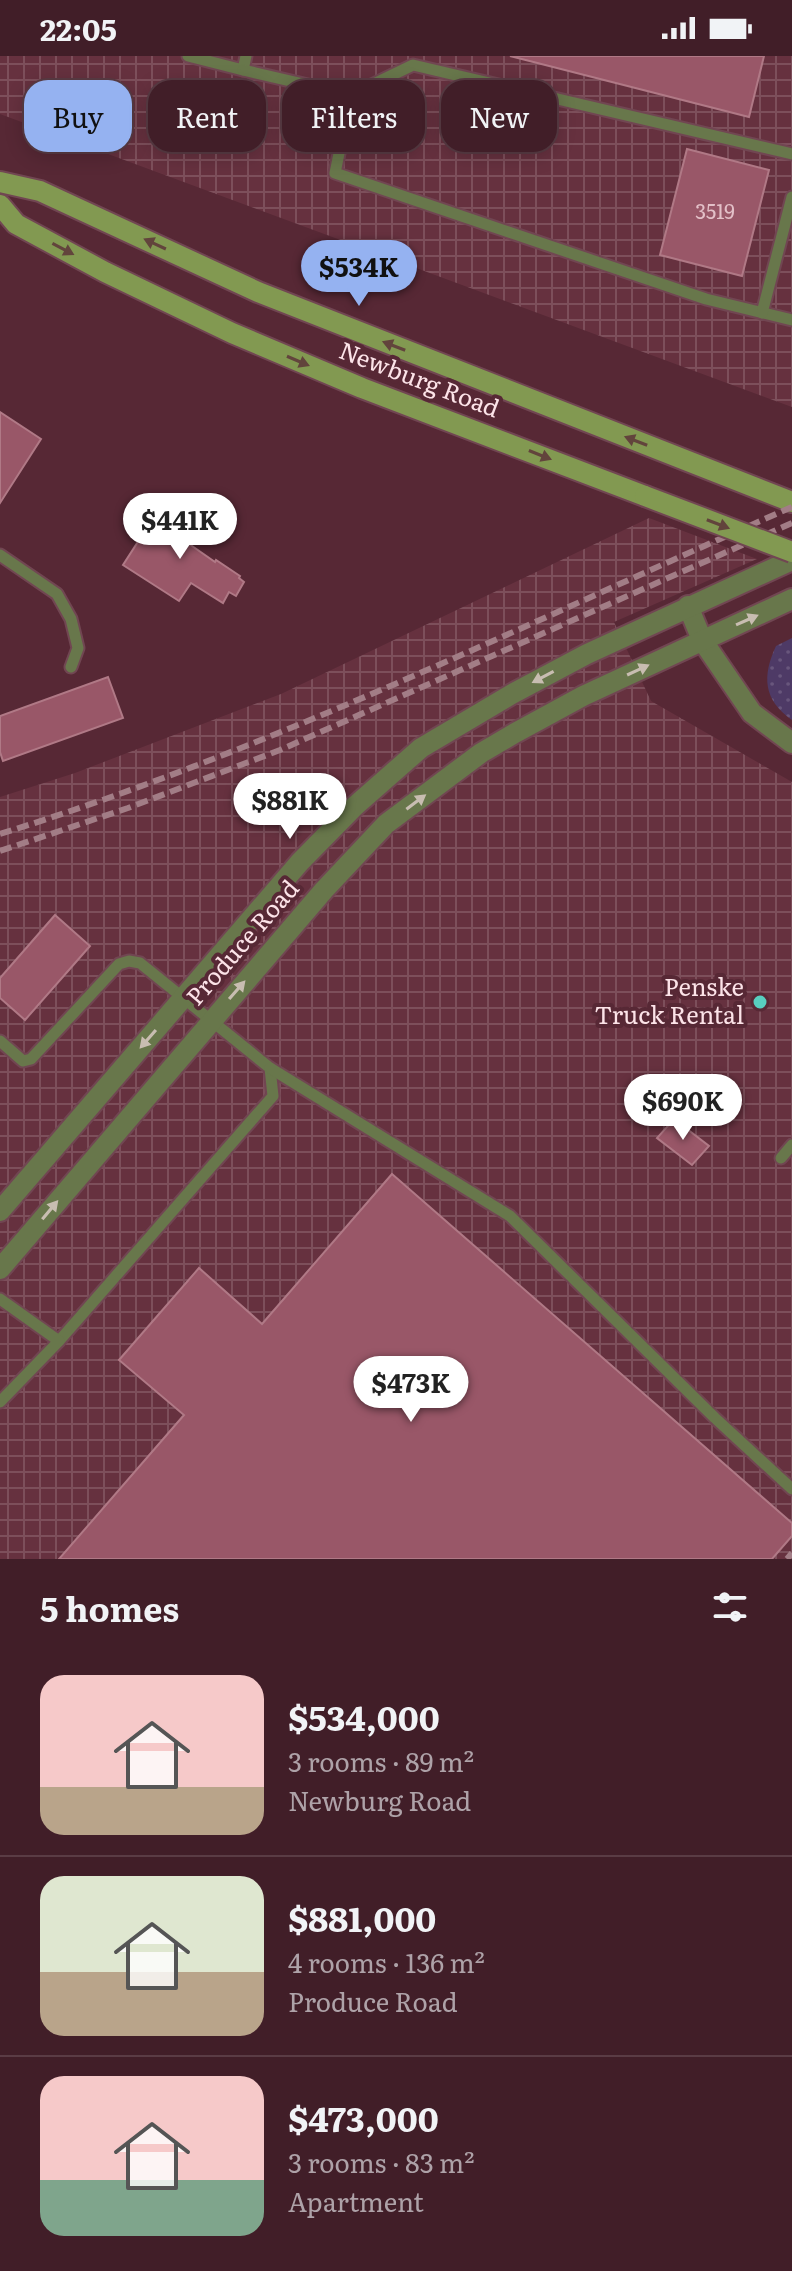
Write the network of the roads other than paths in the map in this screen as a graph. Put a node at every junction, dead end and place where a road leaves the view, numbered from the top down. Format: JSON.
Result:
{"nodes":[{"id":1,"x":188,"y":56,"type":"edge"},
{"id":2,"x":246,"y":56,"type":"edge"},
{"id":3,"x":243,"y":70,"type":"junction"},
{"id":4,"x":286,"y":80,"type":"edge"},
{"id":5,"x":382,"y":80,"type":"edge"},
{"id":6,"x":339,"y":152,"type":"edge"},
{"id":7,"x":792,"y":154,"type":"edge"},
{"id":8,"x":0,"y":182,"type":"edge"},
{"id":9,"x":792,"y":197,"type":"edge"},
{"id":10,"x":0,"y":205,"type":"edge"},
{"id":11,"x":762,"y":313,"type":"junction"},
{"id":12,"x":792,"y":320,"type":"edge"},
{"id":13,"x":792,"y":502,"type":"edge"},
{"id":14,"x":792,"y":552,"type":"edge"},
{"id":15,"x":0,"y":555,"type":"edge"},
{"id":16,"x":792,"y":560,"type":"edge"},
{"id":17,"x":792,"y":599,"type":"edge"},
{"id":18,"x":688,"y":606,"type":"junction"},
{"id":19,"x":702,"y":640,"type":"junction"},
{"id":20,"x":71,"y":667,"type":"dead end"},
{"id":21,"x":792,"y":743,"type":"edge"},
{"id":22,"x":184,"y":997,"type":"junction"},
{"id":23,"x":210,"y":1021,"type":"junction"},
{"id":24,"x":0,"y":1041,"type":"edge"},
{"id":25,"x":270,"y":1068,"type":"junction"},
{"id":26,"x":792,"y":1145,"type":"edge"},
{"id":27,"x":781,"y":1158,"type":"dead end"},
{"id":28,"x":0,"y":1211,"type":"edge"},
{"id":29,"x":0,"y":1269,"type":"edge"},
{"id":30,"x":0,"y":1299,"type":"edge"},
{"id":31,"x":59,"y":1341,"type":"junction"},
{"id":32,"x":0,"y":1402,"type":"edge"},
{"id":33,"x":792,"y":1489,"type":"edge"}],
"edges":[{"from":1,"to":3,"type":"lane"},
{"from":2,"to":3,"type":"lane"},
{"from":3,"to":4,"type":"lane"},
{"from":5,"to":7,"type":"lane"},
{"from":6,"to":11,"type":"lane"},
{"from":13,"to":8,"type":"main road","name":"Newburg Road","one_way":true},
{"from":9,"to":11,"type":"lane"},
{"from":10,"to":14,"type":"main road","name":"Newburg Road","one_way":true,"bridge":true},
{"from":11,"to":12,"type":"lane"},
{"from":15,"to":20,"type":"lane"},
{"from":16,"to":18,"type":"street","name":"Produce Road"},
{"from":19,"to":17,"type":"street","name":"Produce Road","one_way":true},
{"from":18,"to":19,"type":"street"},
{"from":18,"to":22,"type":"street","name":"Produce Road","one_way":true},
{"from":19,"to":21,"type":"street"},
{"from":23,"to":19,"type":"street","name":"Produce Road","one_way":true},
{"from":22,"to":23,"type":"lane"},
{"from":22,"to":24,"type":"lane"},
{"from":22,"to":28,"type":"street","name":"Produce Road","one_way":true},
{"from":23,"to":25,"type":"lane"},
{"from":29,"to":23,"type":"street","name":"Produce Road","one_way":true},
{"from":25,"to":31,"type":"lane"},
{"from":25,"to":33,"type":"lane"},
{"from":26,"to":27,"type":"lane"},
{"from":30,"to":31,"type":"lane"},
{"from":31,"to":32,"type":"lane"}]}
